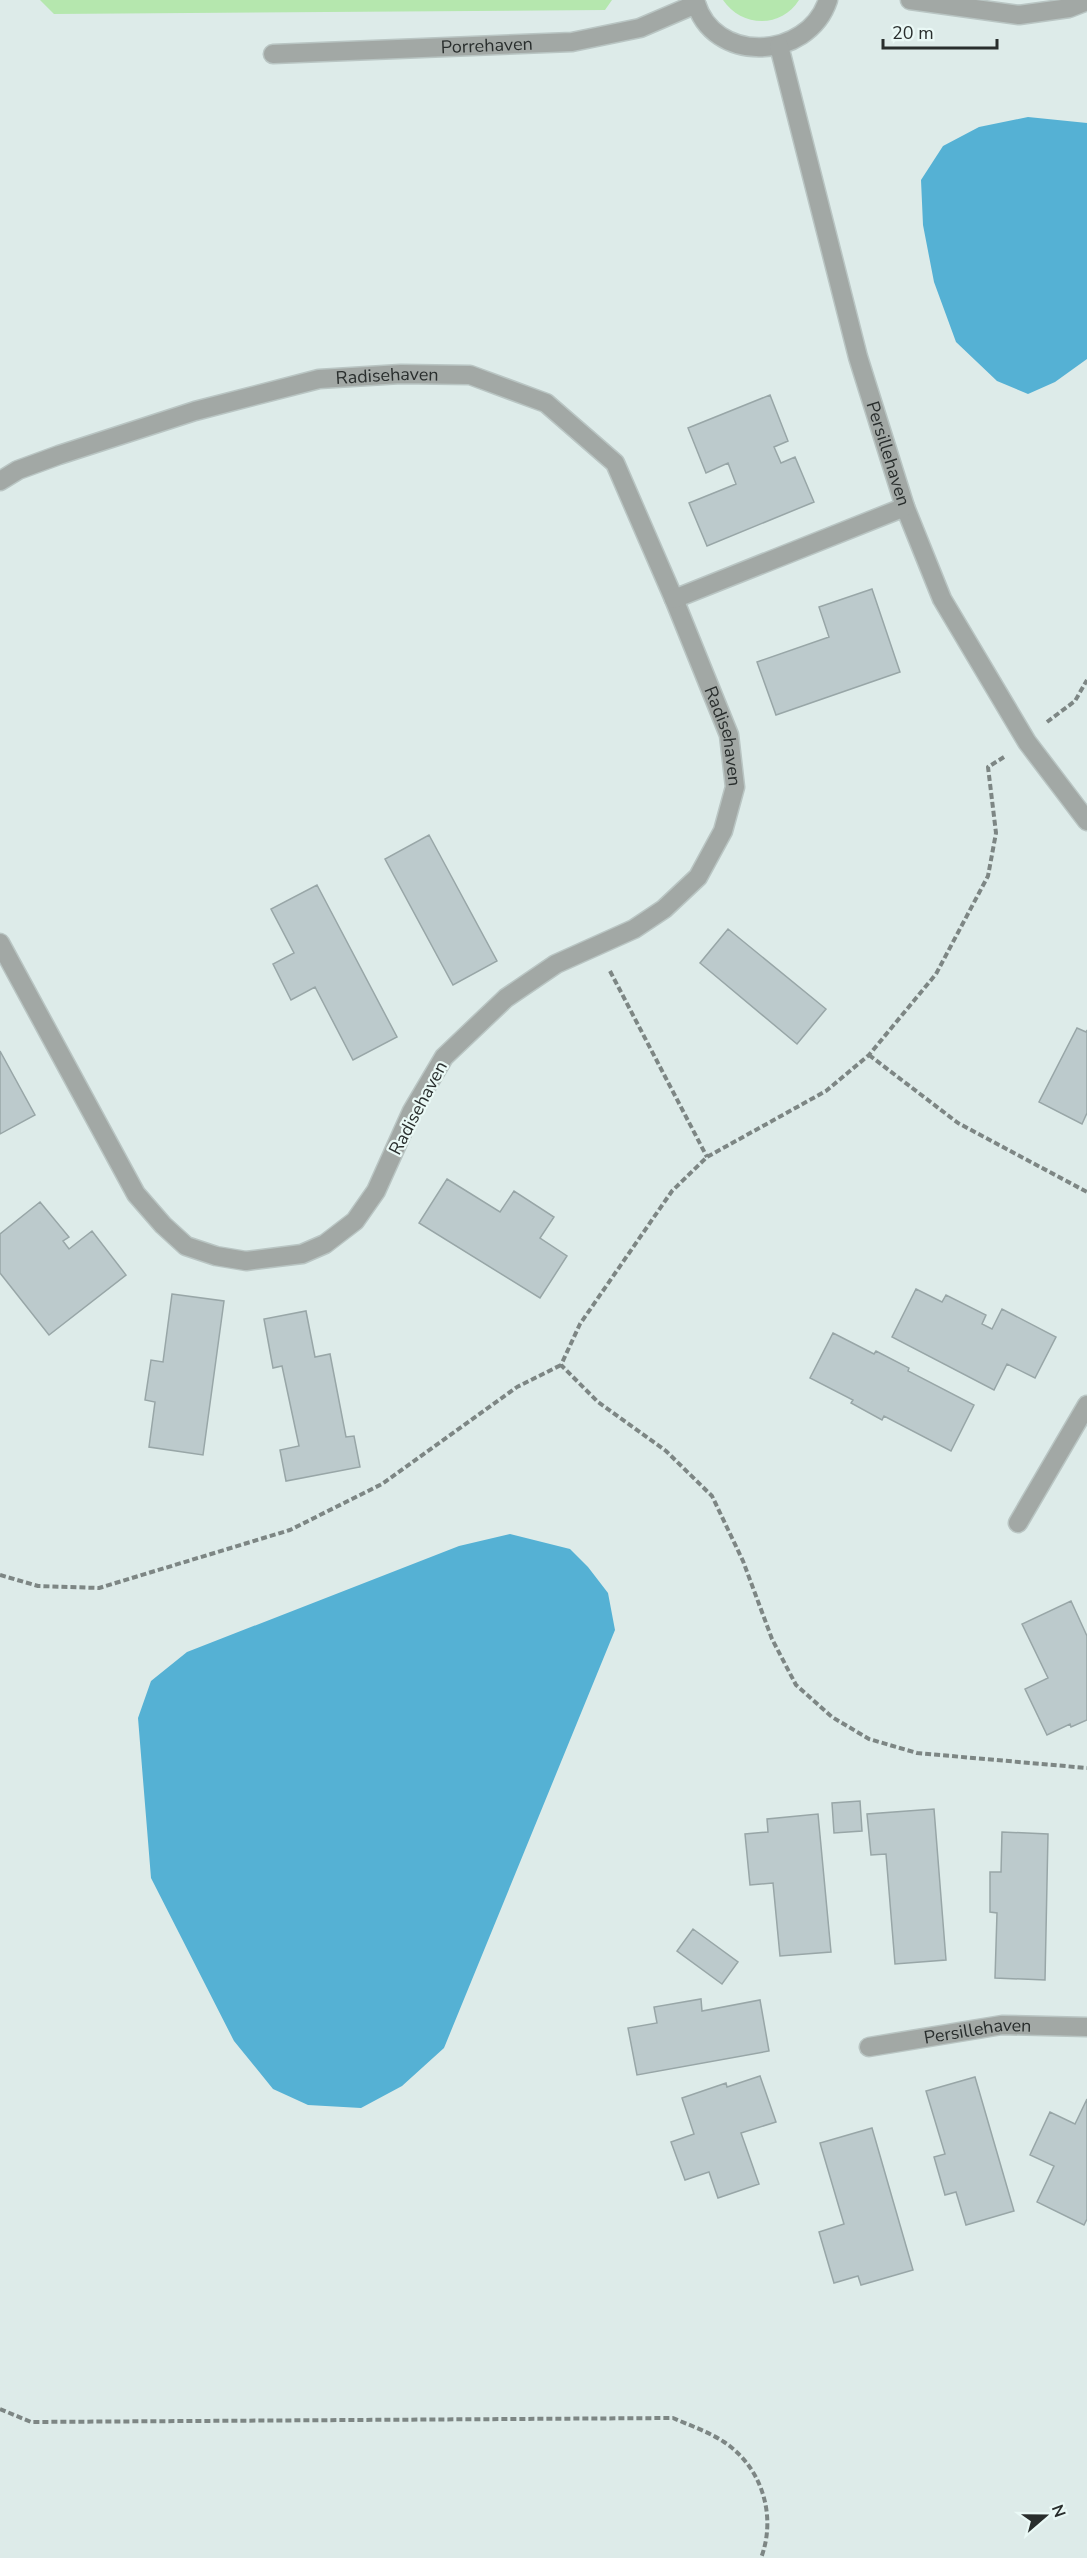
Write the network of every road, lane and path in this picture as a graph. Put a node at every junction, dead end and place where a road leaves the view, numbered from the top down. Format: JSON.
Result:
{"nodes":[{"id":1,"x":828,"y":0,"type":"edge"},
{"id":2,"x":910,"y":0,"type":"edge"},
{"id":3,"x":1087,"y":1,"type":"edge"},
{"id":4,"x":695,"y":2,"type":"edge"},
{"id":5,"x":779,"y":46,"type":"junction"},
{"id":6,"x":273,"y":54,"type":"dead end"},
{"id":7,"x":0,"y":481,"type":"edge"},
{"id":8,"x":905,"y":507,"type":"junction"},
{"id":9,"x":674,"y":599,"type":"junction"},
{"id":10,"x":1087,"y":680,"type":"edge"},
{"id":11,"x":1027,"y":742,"type":"junction"},
{"id":12,"x":1087,"y":821,"type":"edge"},
{"id":13,"x":0,"y":943,"type":"edge"},
{"id":14,"x":596,"y":945,"type":"junction"},
{"id":15,"x":869,"y":1055,"type":"junction"},
{"id":16,"x":706,"y":1157,"type":"junction"},
{"id":17,"x":1087,"y":1192,"type":"edge"},
{"id":18,"x":561,"y":1365,"type":"junction"},
{"id":19,"x":1087,"y":1405,"type":"edge"},
{"id":20,"x":1018,"y":1523,"type":"dead end"},
{"id":21,"x":0,"y":1575,"type":"edge"},
{"id":22,"x":1087,"y":1768,"type":"edge"},
{"id":23,"x":1087,"y":2027,"type":"edge"},
{"id":24,"x":869,"y":2047,"type":"dead end"},
{"id":25,"x":0,"y":2409,"type":"edge"},
{"id":26,"x":762,"y":2558,"type":"edge"}],
"edges":[{"from":1,"to":5,"type":"street"},
{"from":2,"to":3,"type":"street"},
{"from":4,"to":5,"type":"street"},
{"from":4,"to":6,"type":"street","name":"Porrehaven"},
{"from":5,"to":8,"type":"street","name":"Persillehaven"},
{"from":7,"to":9,"type":"street","name":"Radisehaven"},
{"from":8,"to":9,"type":"street"},
{"from":8,"to":11,"type":"street","name":"Persillehaven"},
{"from":9,"to":14,"type":"street","name":"Radisehaven"},
{"from":10,"to":11,"type":"path"},
{"from":11,"to":12,"type":"street","name":"Persillehaven"},
{"from":11,"to":15,"type":"path"},
{"from":13,"to":14,"type":"street","name":"Radisehaven"},
{"from":14,"to":16,"type":"path"},
{"from":15,"to":16,"type":"path"},
{"from":15,"to":17,"type":"path"},
{"from":16,"to":18,"type":"path"},
{"from":18,"to":21,"type":"path"},
{"from":18,"to":22,"type":"path"},
{"from":19,"to":20,"type":"street"},
{"from":23,"to":24,"type":"street","name":"Persillehaven"},
{"from":25,"to":26,"type":"path"}]}
